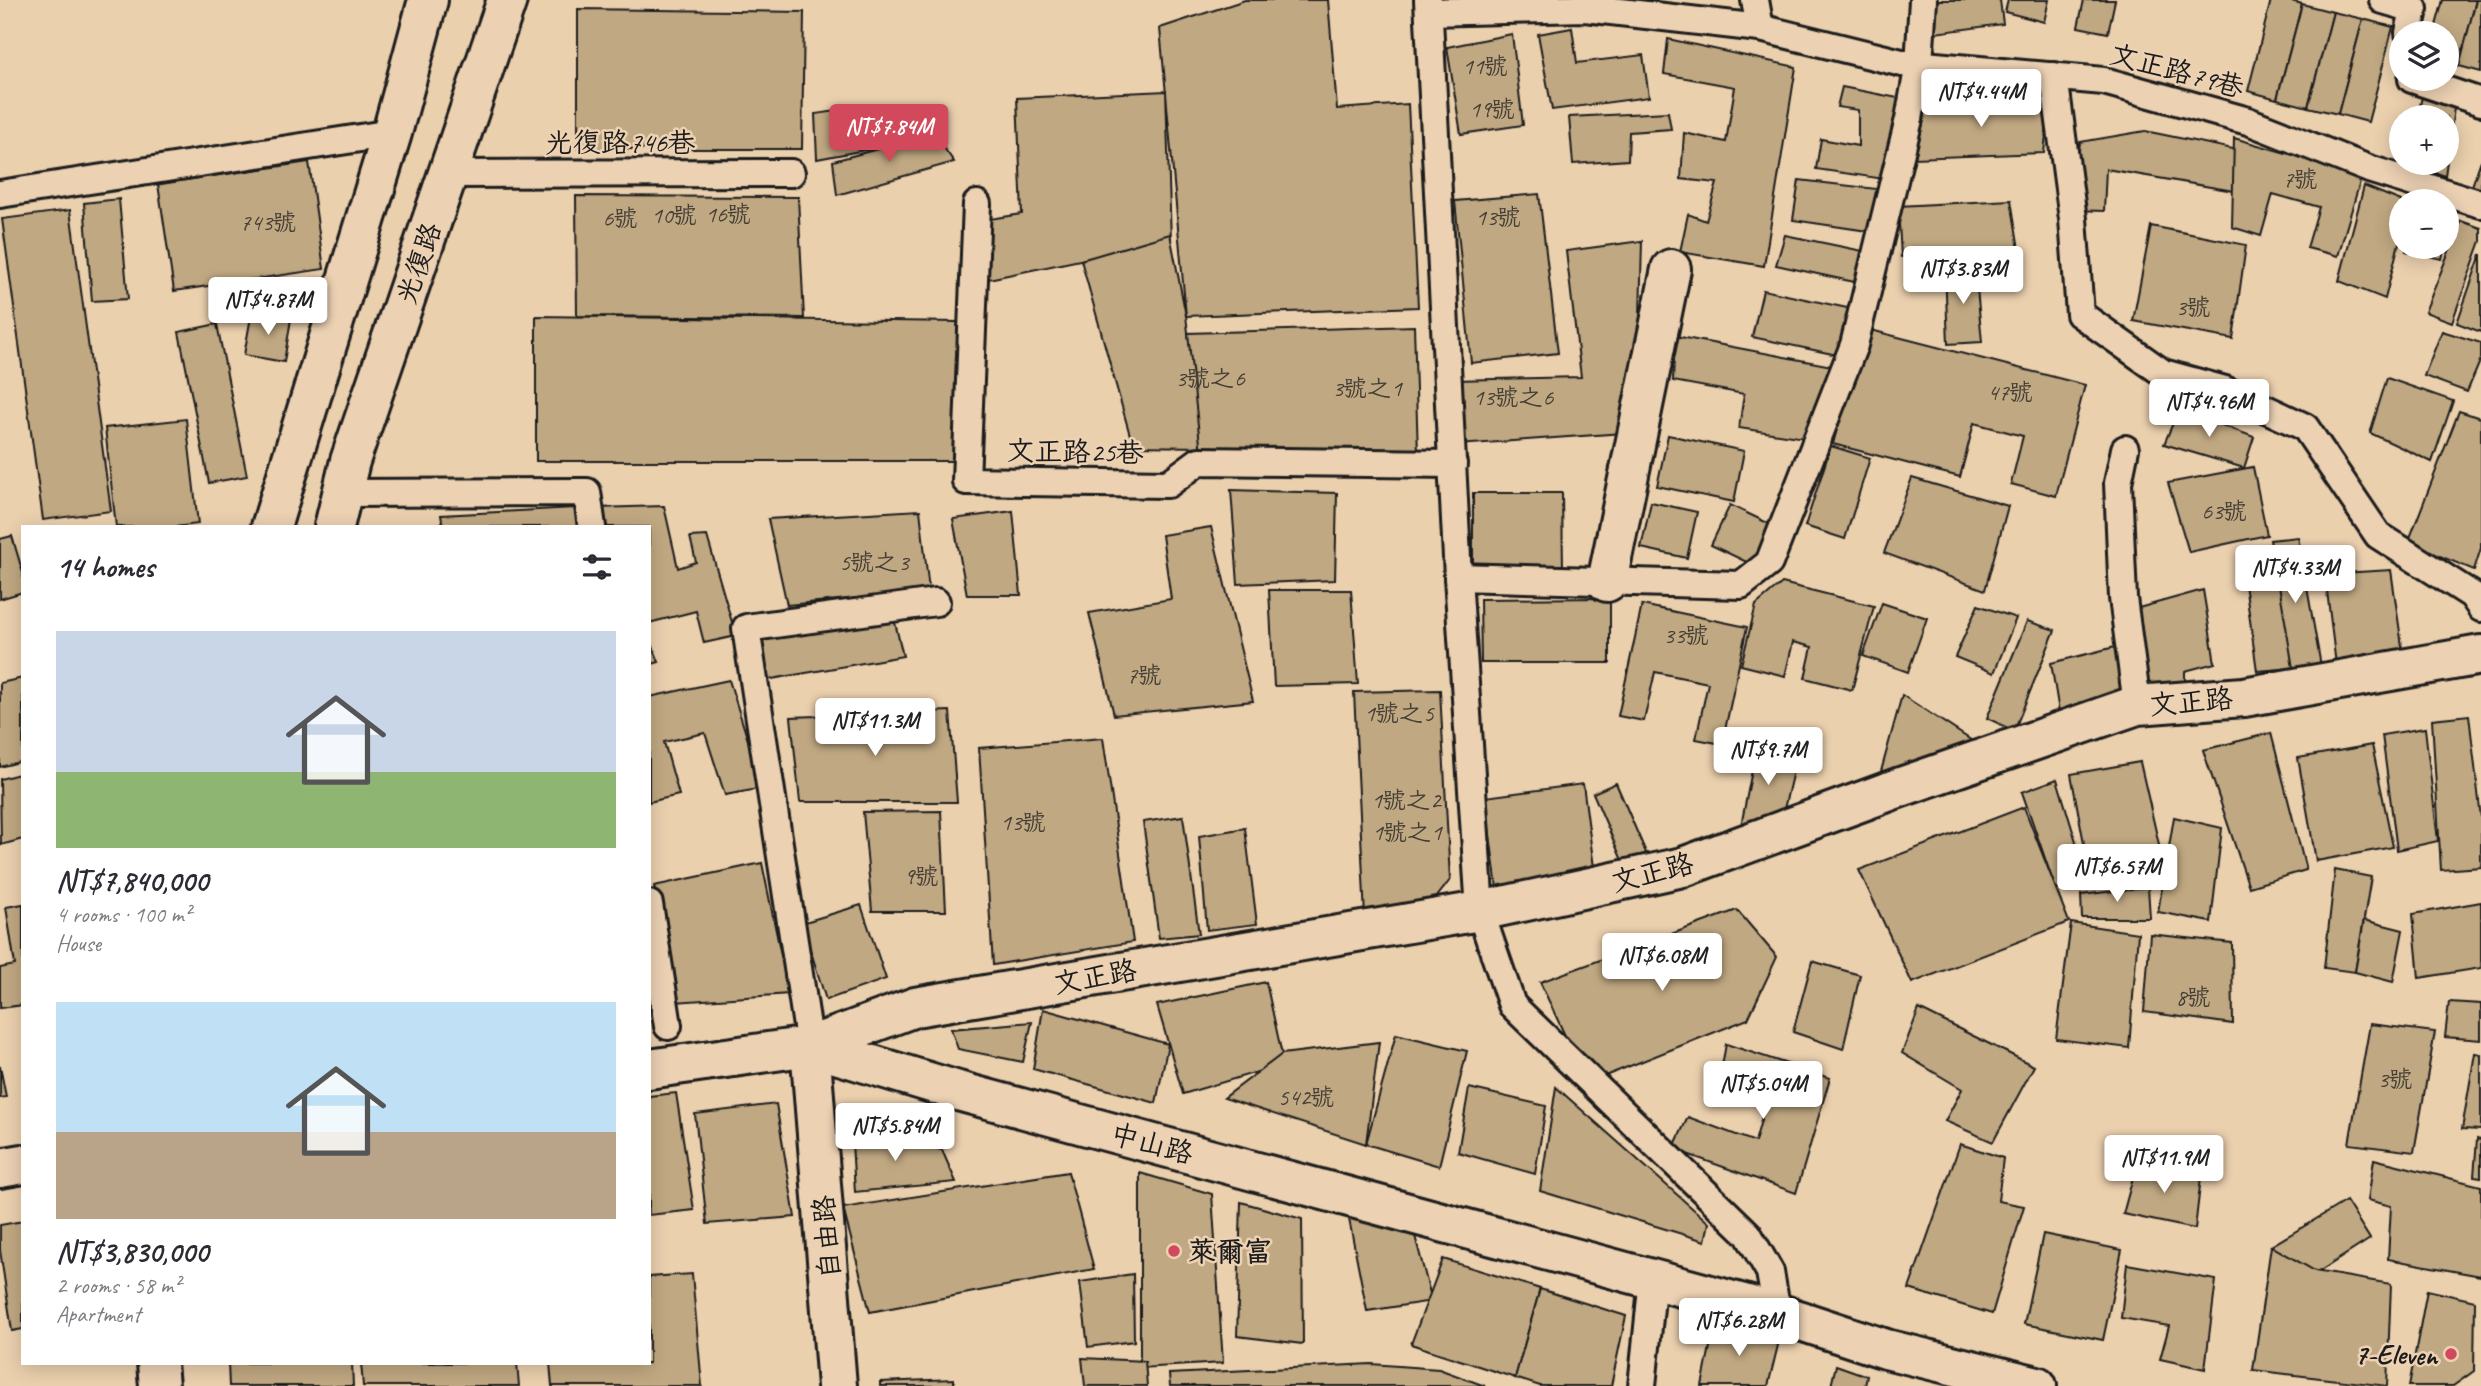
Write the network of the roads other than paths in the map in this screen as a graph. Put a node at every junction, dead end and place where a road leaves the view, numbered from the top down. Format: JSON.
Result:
{"nodes":[{"id":1,"x":428,"y":0,"type":"edge"},
{"id":2,"x":507,"y":0,"type":"edge"},
{"id":3,"x":1755,"y":0,"type":"edge"},
{"id":4,"x":1923,"y":0,"type":"edge"},
{"id":5,"x":2383,"y":0,"type":"edge"},
{"id":6,"x":1599,"y":5,"type":"edge"},
{"id":7,"x":1429,"y":6,"type":"edge"},
{"id":8,"x":2412,"y":21,"type":"edge"},
{"id":9,"x":1760,"y":28,"type":"junction"},
{"id":10,"x":1919,"y":64,"type":"junction"},
{"id":11,"x":2054,"y":76,"type":"junction"},
{"id":12,"x":2448,"y":91,"type":"edge"},
{"id":13,"x":2481,"y":102,"type":"edge"},
{"id":14,"x":393,"y":133,"type":"junction"},
{"id":15,"x":791,"y":173,"type":"dead end"},
{"id":16,"x":449,"y":174,"type":"junction"},
{"id":17,"x":0,"y":194,"type":"edge"},
{"id":18,"x":977,"y":204,"type":"dead end"},
{"id":19,"x":2481,"y":204,"type":"edge"},
{"id":20,"x":1671,"y":269,"type":"dead end"},
{"id":21,"x":2125,"y":449,"type":"dead end"},
{"id":22,"x":1453,"y":464,"type":"junction"},
{"id":23,"x":338,"y":510,"type":"edge"},
{"id":24,"x":272,"y":525,"type":"edge"},
{"id":25,"x":592,"y":525,"type":"edge"},
{"id":26,"x":1458,"y":577,"type":"junction"},
{"id":27,"x":1606,"y":582,"type":"junction"},
{"id":28,"x":936,"y":602,"type":"dead end"},
{"id":29,"x":2481,"y":608,"type":"edge"},
{"id":30,"x":2481,"y":655,"type":"edge"},
{"id":31,"x":2137,"y":705,"type":"junction"},
{"id":32,"x":1480,"y":911,"type":"junction"},
{"id":33,"x":651,"y":917,"type":"edge"},
{"id":34,"x":668,"y":1026,"type":"dead end"},
{"id":35,"x":810,"y":1046,"type":"junction"},
{"id":36,"x":651,"y":1069,"type":"edge"},
{"id":37,"x":21,"y":1164,"type":"edge"},
{"id":38,"x":0,"y":1168,"type":"edge"},
{"id":39,"x":1653,"y":1278,"type":"junction"},
{"id":40,"x":1777,"y":1313,"type":"junction"},
{"id":41,"x":157,"y":1365,"type":"edge"},
{"id":42,"x":159,"y":1386,"type":"edge"},
{"id":43,"x":836,"y":1386,"type":"edge"},
{"id":44,"x":1642,"y":1386,"type":"edge"},
{"id":45,"x":2037,"y":1386,"type":"edge"}],
"edges":[{"from":1,"to":14,"type":"street"},
{"from":2,"to":16,"type":"street","name":"光復路"},
{"from":3,"to":9,"type":"lane"},
{"from":4,"to":10,"type":"lane"},
{"from":5,"to":8,"type":"lane"},
{"from":6,"to":7,"type":"lane","name":"文正路79巷"},
{"from":6,"to":9,"type":"lane","name":"文正路79巷"},
{"from":7,"to":22,"type":"lane"},
{"from":9,"to":10,"type":"lane","name":"文正路79巷"},
{"from":10,"to":11,"type":"lane","name":"文正路79巷"},
{"from":10,"to":27,"type":"lane"},
{"from":11,"to":19,"type":"lane","name":"文正路79巷"},
{"from":11,"to":29,"type":"lane"},
{"from":12,"to":13,"type":"lane"},
{"from":14,"to":17,"type":"lane"},
{"from":14,"to":24,"type":"street"},
{"from":15,"to":16,"type":"lane","name":"光復路746巷"},
{"from":16,"to":23,"type":"street","name":"光復路"},
{"from":18,"to":22,"type":"lane","name":"文正路25巷"},
{"from":20,"to":27,"type":"street"},
{"from":21,"to":31,"type":"lane"},
{"from":22,"to":26,"type":"lane"},
{"from":23,"to":25,"type":"lane"},
{"from":26,"to":27,"type":"lane"},
{"from":26,"to":32,"type":"lane"},
{"from":28,"to":35,"type":"lane"},
{"from":30,"to":31,"type":"street","name":"文正路"},
{"from":31,"to":32,"type":"street","name":"文正路"},
{"from":32,"to":35,"type":"street","name":"文正路"},
{"from":32,"to":40,"type":"lane"},
{"from":33,"to":34,"type":"lane"},
{"from":35,"to":36,"type":"street","name":"中山路"},
{"from":35,"to":39,"type":"street","name":"中山路"},
{"from":35,"to":43,"type":"street","name":"自由路"},
{"from":37,"to":38,"type":"street"},
{"from":39,"to":40,"type":"street","name":"中山路"},
{"from":39,"to":44,"type":"lane"},
{"from":40,"to":45,"type":"street","name":"中山路"},
{"from":41,"to":42,"type":"street"}]}
